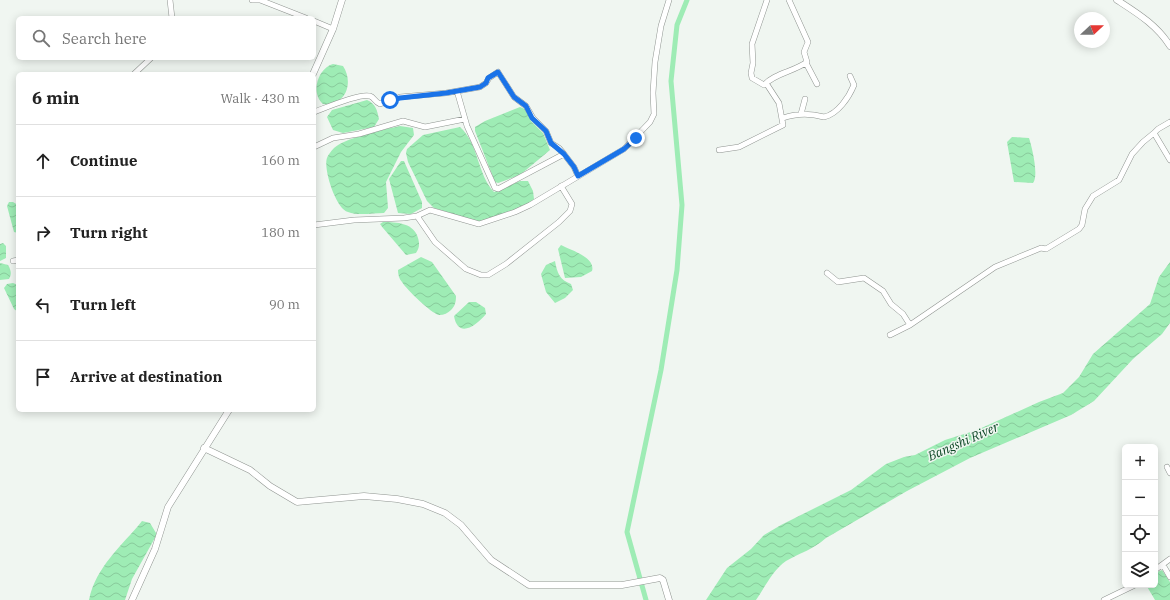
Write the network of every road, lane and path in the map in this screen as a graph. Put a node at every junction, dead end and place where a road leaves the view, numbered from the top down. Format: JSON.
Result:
{"nodes":[{"id":1,"x":170,"y":0,"type":"edge"},
{"id":2,"x":252,"y":0,"type":"edge"},
{"id":3,"x":342,"y":0,"type":"edge"},
{"id":4,"x":669,"y":0,"type":"edge"},
{"id":5,"x":767,"y":0,"type":"edge"},
{"id":6,"x":789,"y":0,"type":"edge"},
{"id":7,"x":1117,"y":0,"type":"edge"},
{"id":8,"x":172,"y":16,"type":"edge"},
{"id":9,"x":301,"y":16,"type":"edge"},
{"id":10,"x":316,"y":22,"type":"edge"},
{"id":11,"x":333,"y":29,"type":"junction"},
{"id":12,"x":1170,"y":46,"type":"edge"},
{"id":13,"x":149,"y":60,"type":"edge"},
{"id":14,"x":806,"y":63,"type":"junction"},
{"id":15,"x":136,"y":72,"type":"edge"},
{"id":16,"x":314,"y":72,"type":"edge"},
{"id":17,"x":850,"y":76,"type":"dead end"},
{"id":18,"x":766,"y":83,"type":"junction"},
{"id":19,"x":817,"y":84,"type":"dead end"},
{"id":20,"x":456,"y":91,"type":"junction"},
{"id":21,"x":805,"y":99,"type":"dead end"},
{"id":22,"x":316,"y":111,"type":"edge"},
{"id":23,"x":801,"y":114,"type":"junction"},
{"id":24,"x":783,"y":118,"type":"junction"},
{"id":25,"x":465,"y":120,"type":"junction"},
{"id":26,"x":1170,"y":122,"type":"edge"},
{"id":27,"x":1154,"y":133,"type":"junction"},
{"id":28,"x":316,"y":146,"type":"edge"},
{"id":29,"x":719,"y":150,"type":"dead end"},
{"id":30,"x":564,"y":154,"type":"junction"},
{"id":31,"x":1170,"y":160,"type":"edge"},
{"id":32,"x":578,"y":176,"type":"junction"},
{"id":33,"x":561,"y":186,"type":"junction"},
{"id":34,"x":417,"y":216,"type":"junction"},
{"id":35,"x":316,"y":224,"type":"edge"},
{"id":36,"x":826,"y":273,"type":"dead end"},
{"id":37,"x":910,"y":325,"type":"junction"},
{"id":38,"x":890,"y":334,"type":"dead end"},
{"id":39,"x":228,"y":412,"type":"edge"},
{"id":40,"x":204,"y":448,"type":"junction"},
{"id":41,"x":1167,"y":466,"type":"dead end"},
{"id":42,"x":1170,"y":473,"type":"edge"},
{"id":43,"x":1170,"y":560,"type":"edge"},
{"id":44,"x":1163,"y":565,"type":"junction"},
{"id":45,"x":1158,"y":568,"type":"edge"},
{"id":46,"x":1170,"y":578,"type":"edge"},
{"id":47,"x":1129,"y":588,"type":"edge"},
{"id":48,"x":132,"y":600,"type":"edge"},
{"id":49,"x":670,"y":600,"type":"edge"},
{"id":50,"x":1104,"y":600,"type":"edge"}],
"edges":[{"from":1,"to":8,"type":"street"},
{"from":2,"to":9,"type":"street"},
{"from":3,"to":11,"type":"street"},
{"from":4,"to":32,"type":"street"},
{"from":5,"to":18,"type":"street"},
{"from":6,"to":14,"type":"street"},
{"from":7,"to":12,"type":"street"},
{"from":10,"to":11,"type":"street"},
{"from":11,"to":16,"type":"street"},
{"from":13,"to":15,"type":"street"},
{"from":14,"to":18,"type":"street"},
{"from":14,"to":19,"type":"street"},
{"from":17,"to":23,"type":"street"},
{"from":18,"to":24,"type":"street"},
{"from":20,"to":22,"type":"street"},
{"from":20,"to":25,"type":"street"},
{"from":20,"to":30,"type":"street"},
{"from":21,"to":23,"type":"street"},
{"from":23,"to":24,"type":"street"},
{"from":24,"to":29,"type":"street"},
{"from":25,"to":28,"type":"street"},
{"from":25,"to":30,"type":"street"},
{"from":26,"to":27,"type":"street"},
{"from":27,"to":31,"type":"street"},
{"from":27,"to":37,"type":"street"},
{"from":30,"to":32,"type":"street"},
{"from":32,"to":33,"type":"street"},
{"from":33,"to":34,"type":"street"},
{"from":33,"to":34,"type":"street"},
{"from":34,"to":35,"type":"street"},
{"from":36,"to":37,"type":"street"},
{"from":37,"to":38,"type":"street"},
{"from":39,"to":40,"type":"street"},
{"from":40,"to":48,"type":"street"},
{"from":40,"to":49,"type":"street"},
{"from":41,"to":42,"type":"street"},
{"from":43,"to":44,"type":"street"},
{"from":44,"to":45,"type":"street"},
{"from":44,"to":46,"type":"street"},
{"from":47,"to":50,"type":"street"}]}
